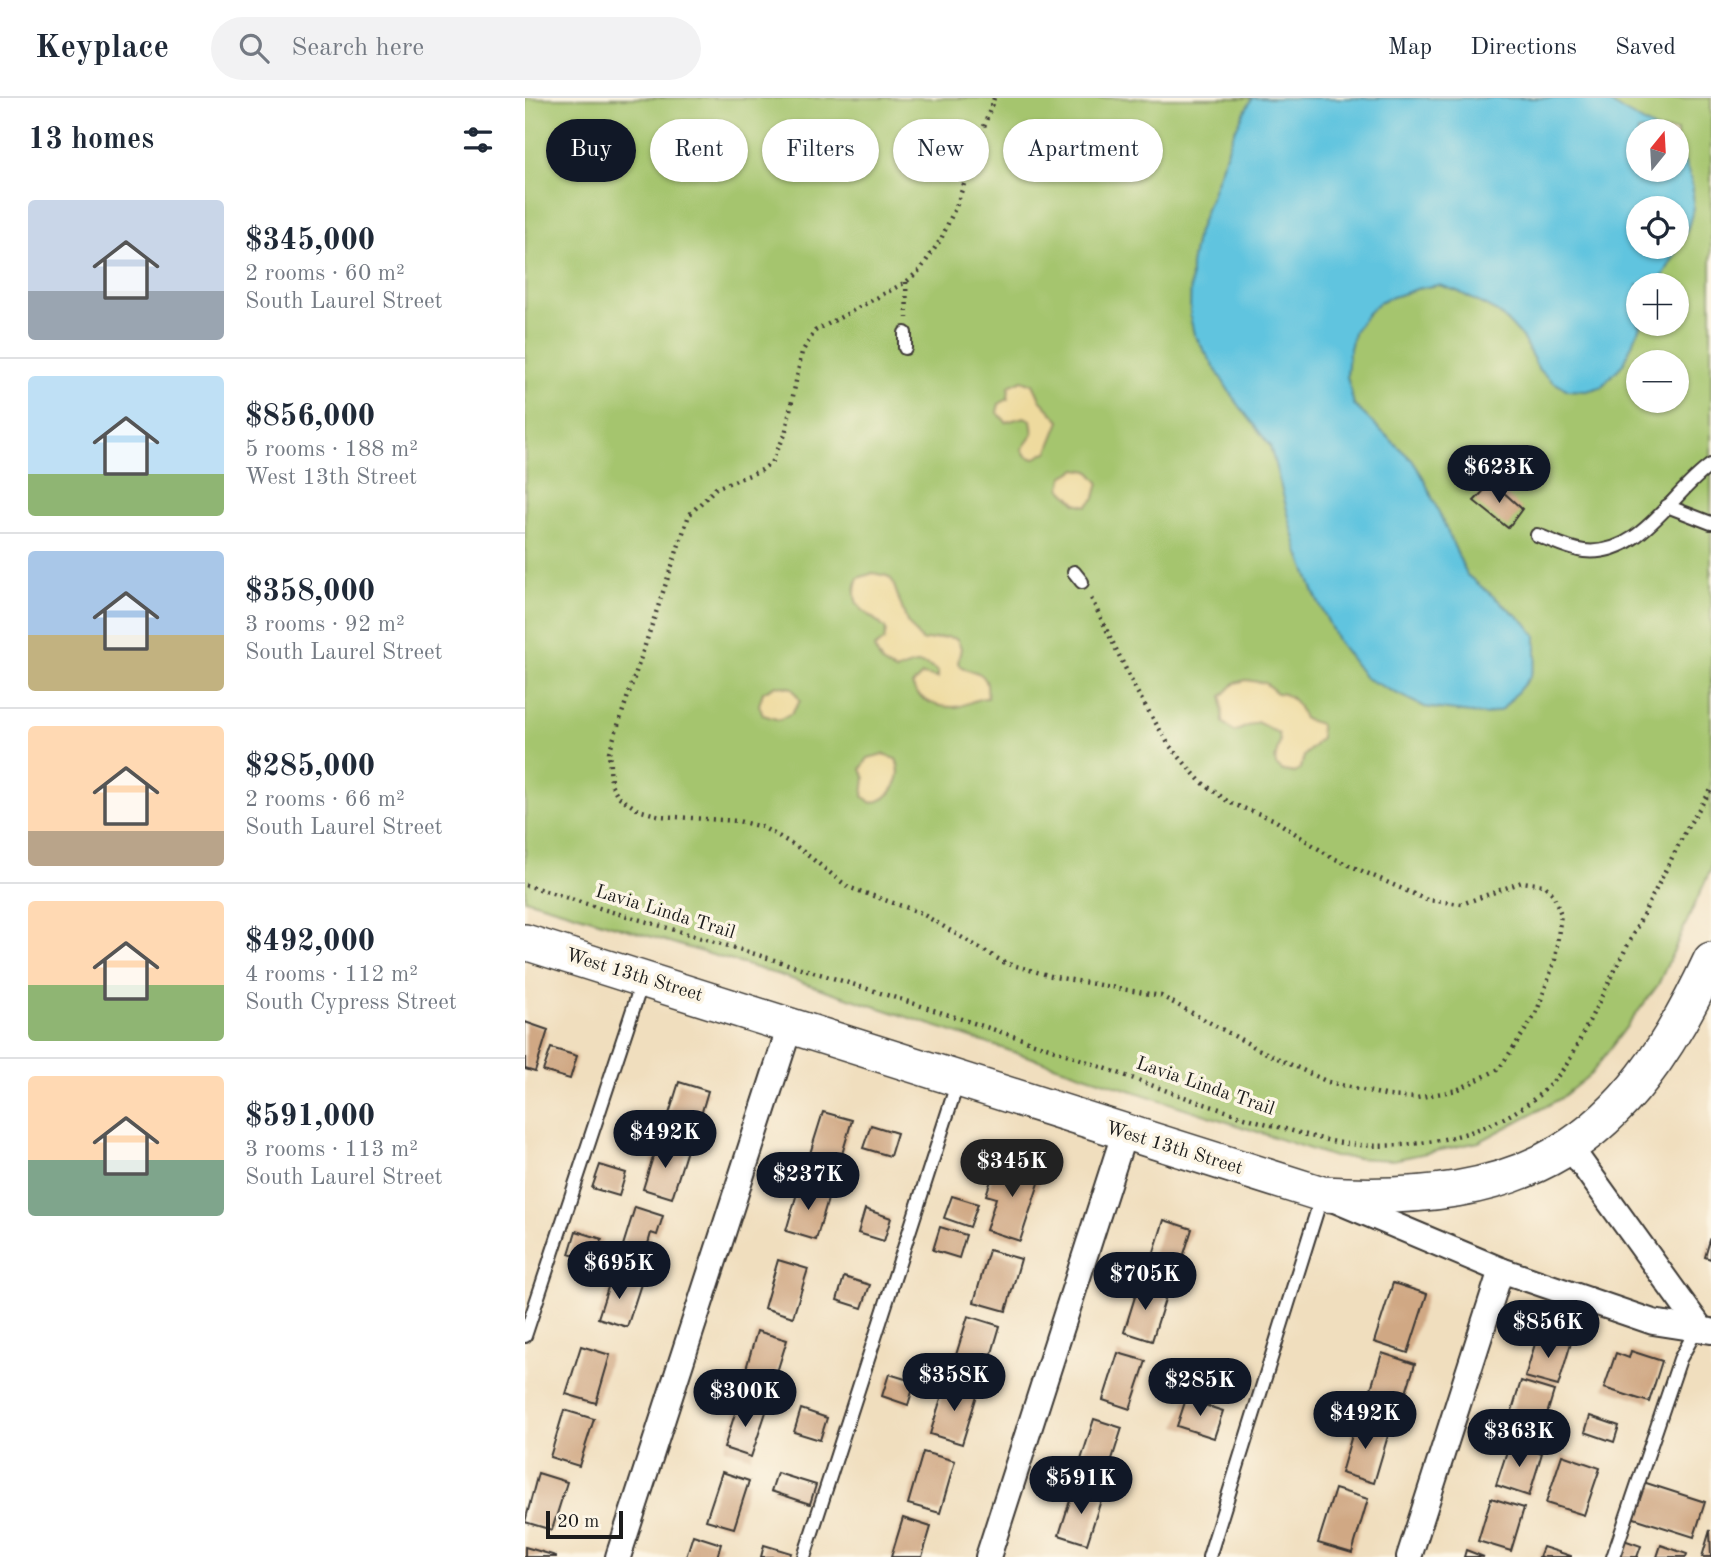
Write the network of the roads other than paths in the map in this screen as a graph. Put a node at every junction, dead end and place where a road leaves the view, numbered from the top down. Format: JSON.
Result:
{"nodes":[{"id":1,"x":905,"y":332,"type":"road end"},
{"id":2,"x":905,"y":348,"type":"dead end"},
{"id":3,"x":1711,"y":465,"type":"edge"},
{"id":4,"x":1667,"y":506,"type":"junction"},
{"id":5,"x":1711,"y":523,"type":"edge"},
{"id":6,"x":1537,"y":535,"type":"dead end"},
{"id":7,"x":525,"y":942,"type":"edge"},
{"id":8,"x":1711,"y":960,"type":"edge"},
{"id":9,"x":643,"y":978,"type":"junction"},
{"id":10,"x":790,"y":1026,"type":"junction"},
{"id":11,"x":959,"y":1079,"type":"junction"},
{"id":12,"x":1124,"y":1134,"type":"junction"},
{"id":13,"x":1570,"y":1147,"type":"junction"},
{"id":14,"x":1322,"y":1194,"type":"junction"},
{"id":15,"x":1501,"y":1270,"type":"junction"},
{"id":16,"x":1705,"y":1329,"type":"edge"},
{"id":17,"x":525,"y":1336,"type":"edge"},
{"id":18,"x":618,"y":1557,"type":"edge"},
{"id":19,"x":804,"y":1557,"type":"edge"},
{"id":20,"x":988,"y":1557,"type":"edge"},
{"id":21,"x":1209,"y":1557,"type":"edge"},
{"id":22,"x":1409,"y":1557,"type":"edge"},
{"id":23,"x":1613,"y":1557,"type":"edge"}],
"edges":[{"from":1,"to":2,"type":"lane"},
{"from":3,"to":4,"type":"lane"},
{"from":4,"to":5,"type":"lane"},
{"from":4,"to":6,"type":"lane"},
{"from":7,"to":9,"type":"main road","name":"West 13th Street"},
{"from":8,"to":13,"type":"main road"},
{"from":9,"to":10,"type":"main road","name":"West 13th Street"},
{"from":9,"to":17,"type":"lane"},
{"from":10,"to":11,"type":"main road","name":"West 13th Street"},
{"from":10,"to":18,"type":"street"},
{"from":11,"to":12,"type":"main road","name":"West 13th Street"},
{"from":11,"to":19,"type":"lane"},
{"from":12,"to":14,"type":"main road","name":"West 13th Street"},
{"from":12,"to":20,"type":"street"},
{"from":13,"to":14,"type":"main road"},
{"from":13,"to":16,"type":"street"},
{"from":14,"to":15,"type":"street","name":"West 13th Street"},
{"from":14,"to":21,"type":"lane"},
{"from":15,"to":16,"type":"street","name":"West 13th Street"},
{"from":15,"to":22,"type":"street"},
{"from":16,"to":23,"type":"lane"}]}
